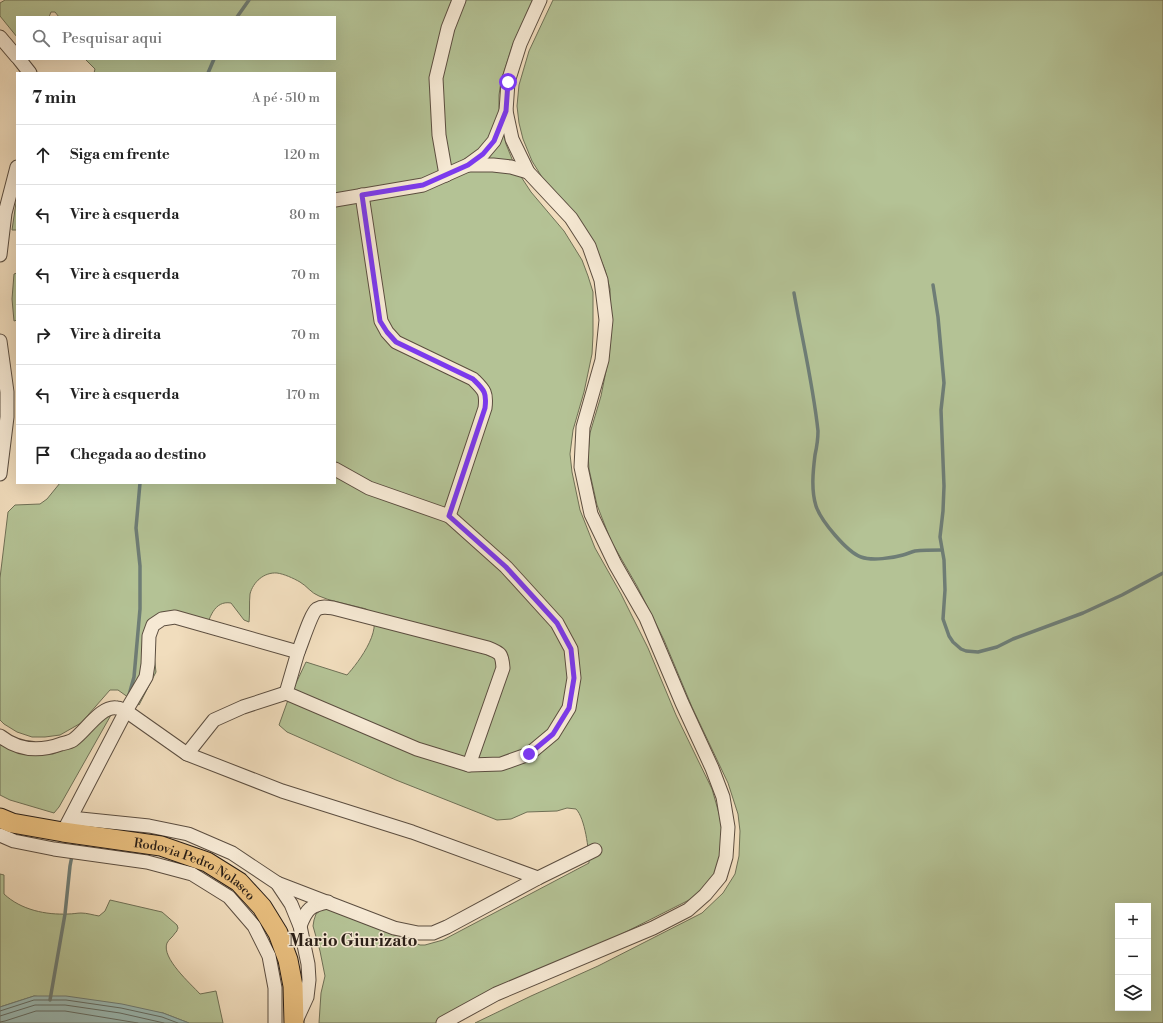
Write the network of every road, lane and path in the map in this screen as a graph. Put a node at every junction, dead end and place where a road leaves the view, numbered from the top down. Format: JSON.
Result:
{"nodes":[{"id":1,"x":459,"y":0,"type":"edge"},
{"id":2,"x":540,"y":0,"type":"edge"},
{"id":3,"x":0,"y":37,"type":"edge"},
{"id":4,"x":16,"y":56,"type":"edge"},
{"id":5,"x":20,"y":60,"type":"edge"},
{"id":6,"x":29,"y":72,"type":"edge"},
{"id":7,"x":506,"y":111,"type":"junction"},
{"id":8,"x":468,"y":165,"type":"junction"},
{"id":9,"x":16,"y":171,"type":"edge"},
{"id":10,"x":528,"y":172,"type":"junction"},
{"id":11,"x":446,"y":175,"type":"junction"},
{"id":12,"x":362,"y":195,"type":"junction"},
{"id":13,"x":336,"y":200,"type":"edge"},
{"id":14,"x":0,"y":255,"type":"edge"},
{"id":15,"x":0,"y":341,"type":"edge"},
{"id":16,"x":336,"y":470,"type":"edge"},
{"id":17,"x":0,"y":474,"type":"edge"},
{"id":18,"x":449,"y":516,"type":"junction"},
{"id":19,"x":298,"y":652,"type":"junction"},
{"id":20,"x":286,"y":693,"type":"junction"},
{"id":21,"x":126,"y":711,"type":"junction"},
{"id":22,"x":0,"y":736,"type":"edge"},
{"id":23,"x":187,"y":754,"type":"junction"},
{"id":24,"x":469,"y":765,"type":"junction"},
{"id":25,"x":0,"y":818,"type":"edge"},
{"id":26,"x":67,"y":825,"type":"junction"},
{"id":27,"x":0,"y":835,"type":"edge"},
{"id":28,"x":595,"y":850,"type":"dead end"},
{"id":29,"x":538,"y":878,"type":"junction"},
{"id":30,"x":278,"y":883,"type":"junction"},
{"id":31,"x":328,"y":902,"type":"junction"},
{"id":32,"x":300,"y":926,"type":"junction"},
{"id":33,"x":275,"y":1023,"type":"edge"},
{"id":34,"x":295,"y":1023,"type":"edge"},
{"id":35,"x":442,"y":1023,"type":"edge"}],
"edges":[{"from":1,"to":11,"type":"street"},
{"from":2,"to":7,"type":"street"},
{"from":3,"to":4,"type":"street"},
{"from":5,"to":6,"type":"street"},
{"from":7,"to":8,"type":"street"},
{"from":7,"to":10,"type":"street"},
{"from":8,"to":10,"type":"street"},
{"from":8,"to":11,"type":"street"},
{"from":9,"to":14,"type":"street"},
{"from":10,"to":35,"type":"street"},
{"from":11,"to":12,"type":"street"},
{"from":12,"to":13,"type":"street"},
{"from":12,"to":18,"type":"street"},
{"from":15,"to":17,"type":"street"},
{"from":16,"to":18,"type":"street"},
{"from":18,"to":24,"type":"street"},
{"from":19,"to":20,"type":"street"},
{"from":19,"to":21,"type":"street"},
{"from":19,"to":24,"type":"street"},
{"from":20,"to":23,"type":"street"},
{"from":20,"to":24,"type":"street"},
{"from":21,"to":22,"type":"street"},
{"from":21,"to":23,"type":"street"},
{"from":21,"to":26,"type":"street"},
{"from":23,"to":29,"type":"street"},
{"from":25,"to":26,"type":"highway","name":"Rodovia Pedro Nolasco"},
{"from":26,"to":30,"type":"street"},
{"from":26,"to":34,"type":"highway","name":"Rodovia Pedro Nolasco"},
{"from":27,"to":33,"type":"street"},
{"from":28,"to":29,"type":"street"},
{"from":29,"to":31,"type":"street"},
{"from":30,"to":31,"type":"street"},
{"from":30,"to":32,"type":"street"},
{"from":31,"to":32,"type":"street"},
{"from":32,"to":34,"type":"street"}]}
